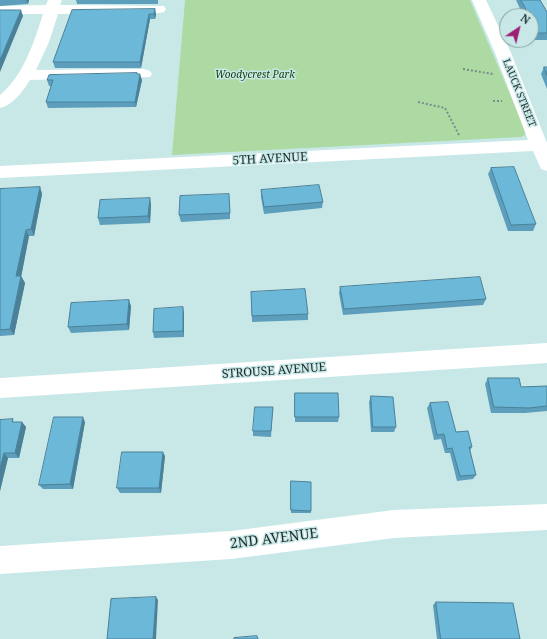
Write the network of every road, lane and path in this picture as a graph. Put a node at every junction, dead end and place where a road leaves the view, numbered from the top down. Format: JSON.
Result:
{"nodes":[{"id":1,"x":479,"y":0,"type":"edge"},
{"id":2,"x":53,"y":5,"type":"edge"},
{"id":3,"x":159,"y":9,"type":"dead end"},
{"id":4,"x":0,"y":10,"type":"edge"},
{"id":5,"x":463,"y":69,"type":"dead end"},
{"id":6,"x":144,"y":74,"type":"dead end"},
{"id":7,"x":498,"y":74,"type":"dead end"},
{"id":8,"x":26,"y":75,"type":"junction"},
{"id":9,"x":502,"y":100,"type":"dead end"},
{"id":10,"x":493,"y":101,"type":"dead end"},
{"id":11,"x":418,"y":102,"type":"dead end"},
{"id":12,"x":0,"y":103,"type":"edge"},
{"id":13,"x":462,"y":141,"type":"dead end"},
{"id":14,"x":539,"y":145,"type":"junction"},
{"id":15,"x":547,"y":165,"type":"edge"},
{"id":16,"x":0,"y":172,"type":"edge"},
{"id":17,"x":547,"y":353,"type":"edge"},
{"id":18,"x":0,"y":388,"type":"edge"},
{"id":19,"x":547,"y":517,"type":"edge"},
{"id":20,"x":0,"y":560,"type":"edge"}],
"edges":[{"from":1,"to":14,"type":"street","name":"LAUCK STREET"},
{"from":2,"to":3,"type":"street"},
{"from":2,"to":4,"type":"street"},
{"from":2,"to":8,"type":"street"},
{"from":5,"to":7,"type":"path"},
{"from":6,"to":8,"type":"street"},
{"from":8,"to":12,"type":"street"},
{"from":9,"to":10,"type":"path"},
{"from":11,"to":13,"type":"path"},
{"from":14,"to":15,"type":"street","name":"LAUCK STREET"},
{"from":14,"to":16,"type":"street","name":"5TH AVENUE"},
{"from":17,"to":18,"type":"street","name":"STROUSE AVENUE"},
{"from":19,"to":20,"type":"street","name":"2ND AVENUE"}]}
